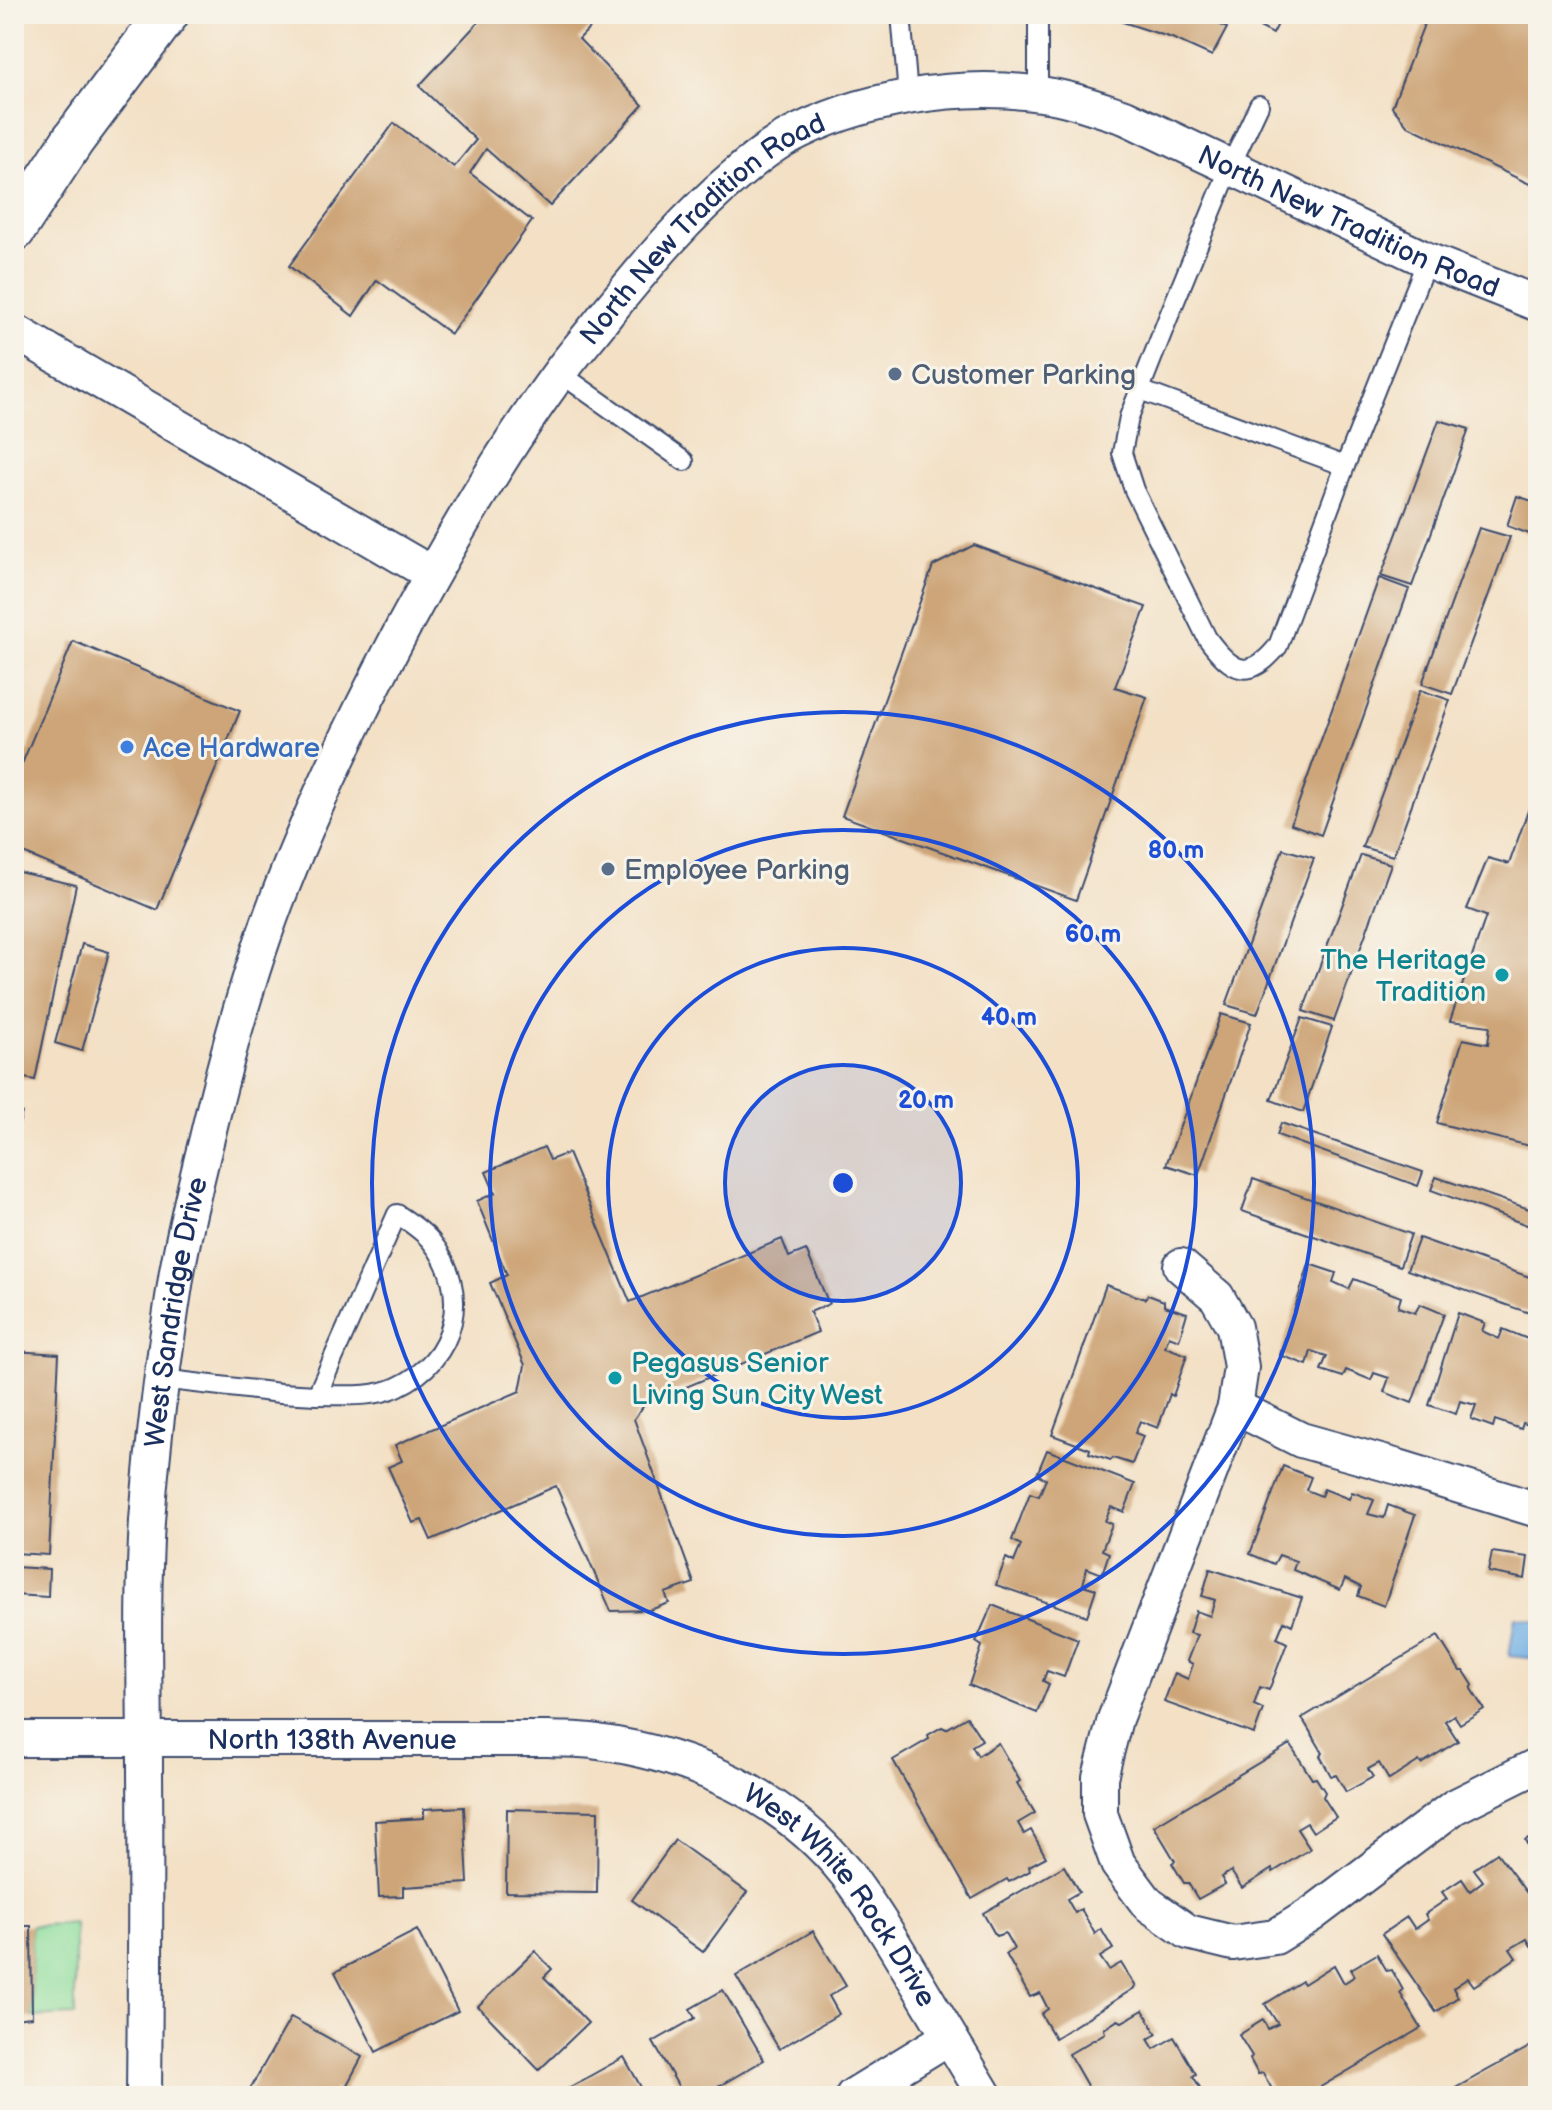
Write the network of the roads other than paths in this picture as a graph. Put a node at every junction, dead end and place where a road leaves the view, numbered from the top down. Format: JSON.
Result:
{"nodes":[{"id":1,"x":167,"y":14,"type":"edge"},
{"id":2,"x":901,"y":14,"type":"edge"},
{"id":3,"x":1038,"y":14,"type":"edge"},
{"id":4,"x":1038,"y":93,"type":"junction"},
{"id":5,"x":908,"y":95,"type":"junction"},
{"id":6,"x":1259,"y":105,"type":"dead end"},
{"id":7,"x":1230,"y":167,"type":"junction"},
{"id":8,"x":14,"y":230,"type":"edge"},
{"id":9,"x":1427,"y":260,"type":"junction"},
{"id":10,"x":1538,"y":304,"type":"edge"},
{"id":11,"x":14,"y":331,"type":"edge"},
{"id":12,"x":560,"y":373,"type":"junction"},
{"id":13,"x":1140,"y":390,"type":"junction"},
{"id":14,"x":684,"y":461,"type":"dead end"},
{"id":15,"x":1345,"y":466,"type":"junction"},
{"id":16,"x":432,"y":574,"type":"junction"},
{"id":17,"x":1181,"y":1266,"type":"dead end"},
{"id":18,"x":161,"y":1379,"type":"junction"},
{"id":19,"x":317,"y":1395,"type":"junction"},
{"id":20,"x":1235,"y":1407,"type":"junction"},
{"id":21,"x":1538,"y":1510,"type":"edge"},
{"id":22,"x":145,"y":1738,"type":"junction"},
{"id":23,"x":14,"y":1739,"type":"edge"},
{"id":24,"x":647,"y":1752,"type":"joint"},
{"id":25,"x":1538,"y":1765,"type":"edge"},
{"id":26,"x":949,"y":2037,"type":"junction"},
{"id":27,"x":144,"y":2096,"type":"edge"},
{"id":28,"x":853,"y":2096,"type":"edge"},
{"id":29,"x":985,"y":2096,"type":"edge"}],
"edges":[{"from":1,"to":8,"type":"street"},
{"from":2,"to":5,"type":"lane"},
{"from":3,"to":4,"type":"lane"},
{"from":4,"to":5,"type":"street","name":"North New Tradition Road"},
{"from":4,"to":7,"type":"street","name":"North New Tradition Road"},
{"from":5,"to":12,"type":"street","name":"North New Tradition Road"},
{"from":6,"to":7,"type":"lane"},
{"from":7,"to":9,"type":"street","name":"North New Tradition Road"},
{"from":7,"to":13,"type":"lane"},
{"from":9,"to":10,"type":"street","name":"North New Tradition Road"},
{"from":9,"to":15,"type":"lane"},
{"from":11,"to":16,"type":"street"},
{"from":12,"to":14,"type":"lane"},
{"from":12,"to":16,"type":"street","name":"North New Tradition Road"},
{"from":13,"to":15,"type":"lane"},
{"from":13,"to":15,"type":"lane"},
{"from":16,"to":18,"type":"street","name":"West Sandridge Drive"},
{"from":17,"to":20,"type":"street"},
{"from":18,"to":19,"type":"lane"},
{"from":18,"to":22,"type":"street","name":"West Sandridge Drive"},
{"from":19,"to":19,"type":"lane"},
{"from":20,"to":21,"type":"street"},
{"from":20,"to":25,"type":"street"},
{"from":22,"to":23,"type":"street","name":"North 138th Avenue"},
{"from":22,"to":24,"type":"street","name":"North 138th Avenue"},
{"from":22,"to":27,"type":"street","name":"West Sandridge Drive"},
{"from":24,"to":26,"type":"street","name":"West White Rock Drive"},
{"from":26,"to":28,"type":"street"},
{"from":26,"to":29,"type":"street","name":"West White Rock Drive"}]}
